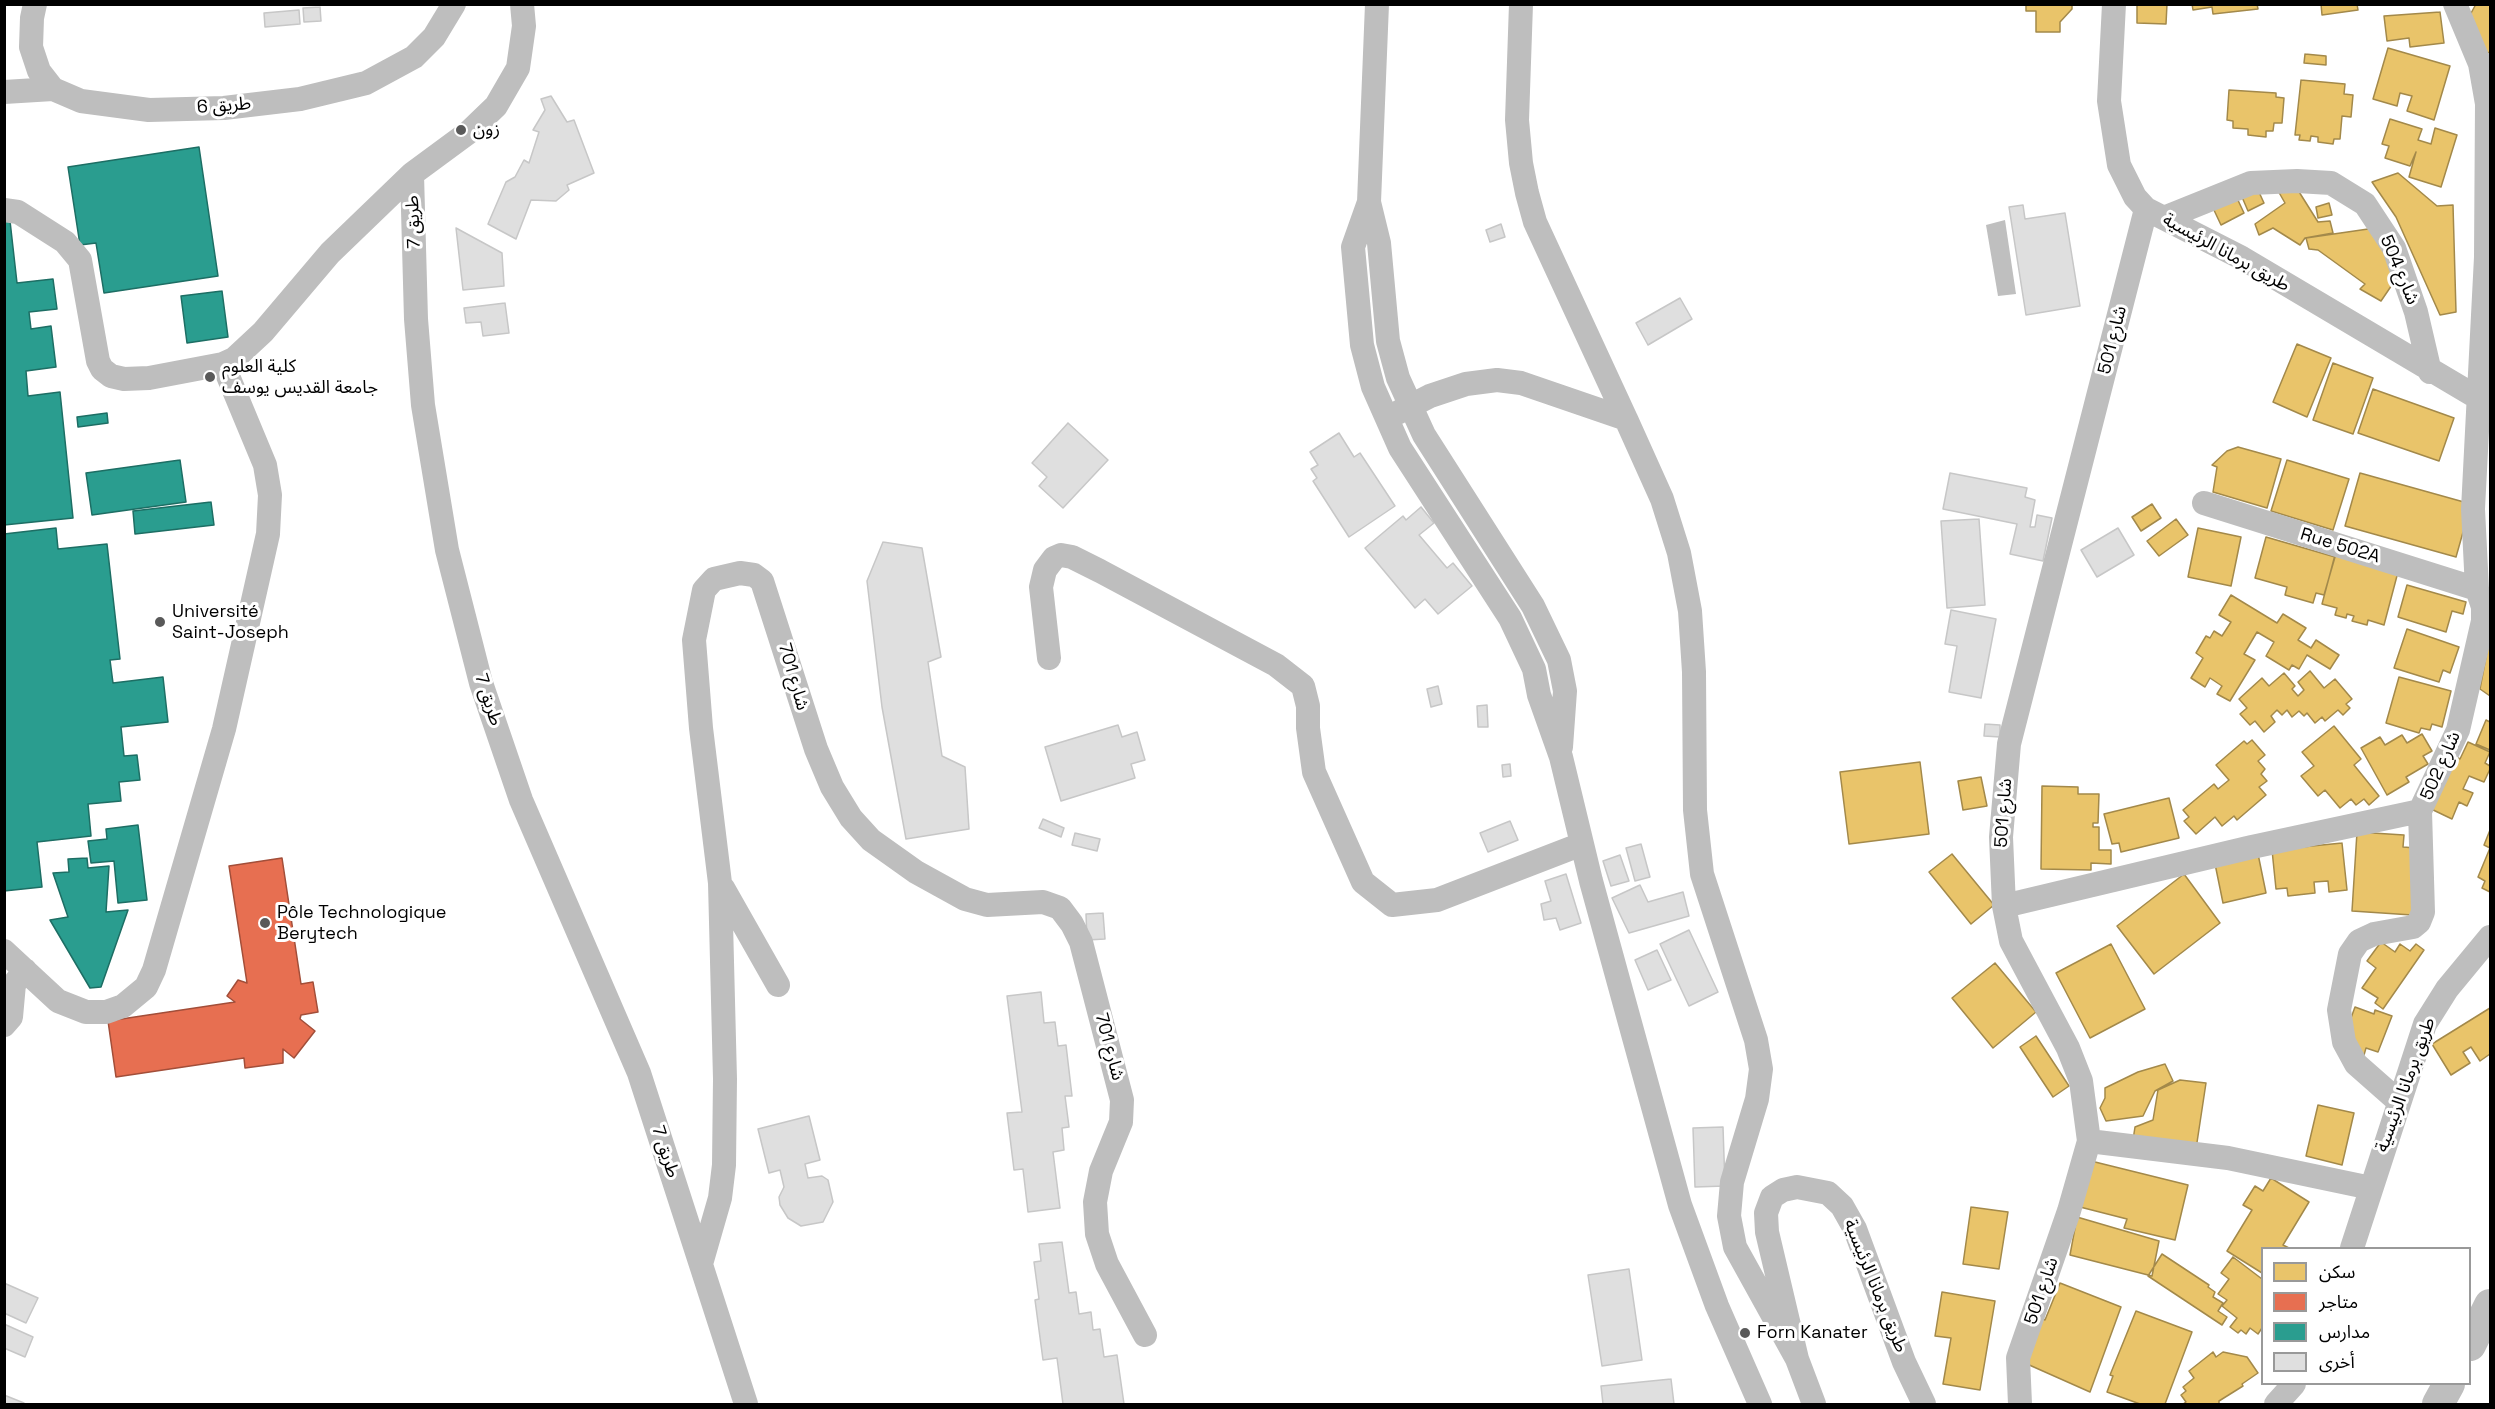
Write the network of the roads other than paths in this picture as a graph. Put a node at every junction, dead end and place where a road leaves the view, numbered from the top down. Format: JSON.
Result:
{"nodes":[{"id":1,"x":35,"y":4,"type":"edge"},
{"id":2,"x":454,"y":4,"type":"edge"},
{"id":3,"x":522,"y":4,"type":"edge"},
{"id":4,"x":1377,"y":4,"type":"edge"},
{"id":5,"x":1521,"y":4,"type":"edge"},
{"id":6,"x":2114,"y":4,"type":"edge"},
{"id":7,"x":2455,"y":4,"type":"edge"},
{"id":8,"x":53,"y":89,"type":"junction"},
{"id":9,"x":4,"y":92,"type":"edge"},
{"id":10,"x":2489,"y":103,"type":"edge"},
{"id":11,"x":412,"y":174,"type":"junction"},
{"id":12,"x":1369,"y":202,"type":"junction"},
{"id":13,"x":4,"y":210,"type":"edge"},
{"id":14,"x":2155,"y":213,"type":"junction"},
{"id":15,"x":2488,"y":256,"type":"edge"},
{"id":16,"x":223,"y":364,"type":"junction"},
{"id":17,"x":2430,"y":372,"type":"junction"},
{"id":18,"x":2484,"y":402,"type":"edge"},
{"id":19,"x":1411,"y":407,"type":"junction"},
{"id":20,"x":1387,"y":418,"type":"junction"},
{"id":21,"x":1626,"y":419,"type":"junction"},
{"id":22,"x":2204,"y":503,"type":"dead end"},
{"id":23,"x":2477,"y":589,"type":"junction"},
{"id":24,"x":1049,"y":658,"type":"dead end"},
{"id":25,"x":1561,"y":756,"type":"junction"},
{"id":26,"x":2420,"y":812,"type":"junction"},
{"id":27,"x":1582,"y":844,"type":"junction"},
{"id":28,"x":720,"y":884,"type":"junction"},
{"id":29,"x":2004,"y":906,"type":"junction"},
{"id":30,"x":2490,"y":937,"type":"edge"},
{"id":31,"x":4,"y":951,"type":"edge"},
{"id":32,"x":15,"y":979,"type":"edge"},
{"id":33,"x":778,"y":985,"type":"dead end"},
{"id":34,"x":4,"y":1025,"type":"edge"},
{"id":35,"x":2398,"y":1101,"type":"junction"},
{"id":36,"x":2089,"y":1141,"type":"junction"},
{"id":37,"x":2371,"y":1188,"type":"junction"},
{"id":38,"x":2352,"y":1247,"type":"edge"},
{"id":39,"x":701,"y":1264,"type":"junction"},
{"id":40,"x":2490,"y":1305,"type":"edge"},
{"id":41,"x":1145,"y":1335,"type":"dead end"},
{"id":42,"x":2471,"y":1341,"type":"edge"},
{"id":43,"x":1797,"y":1359,"type":"junction"},
{"id":44,"x":2292,"y":1385,"type":"edge"},
{"id":45,"x":2448,"y":1385,"type":"edge"},
{"id":46,"x":746,"y":1404,"type":"edge"},
{"id":47,"x":1760,"y":1404,"type":"edge"},
{"id":48,"x":1814,"y":1404,"type":"edge"},
{"id":49,"x":1924,"y":1404,"type":"edge"},
{"id":50,"x":2020,"y":1404,"type":"edge"},
{"id":51,"x":2276,"y":1404,"type":"edge"},
{"id":52,"x":2438,"y":1404,"type":"edge"}],
"edges":[{"from":1,"to":8,"type":"street"},
{"from":2,"to":8,"type":"street","name":"طريق 6"},
{"from":3,"to":11,"type":"street","name":"طريق 7"},
{"from":4,"to":12,"type":"street"},
{"from":5,"to":21,"type":"street"},
{"from":6,"to":14,"type":"street","name":"طريق برمانا الرئيسية"},
{"from":7,"to":10,"type":"street","name":"شارع 502"},
{"from":8,"to":9,"type":"street"},
{"from":10,"to":15,"type":"street","name":"شارع 502"},
{"from":11,"to":16,"type":"street"},
{"from":11,"to":39,"type":"street","name":"طريق 7"},
{"from":12,"to":19,"type":"street"},
{"from":12,"to":20,"type":"street"},
{"from":13,"to":16,"type":"street"},
{"from":14,"to":17,"type":"street","name":"طريق برمانا الرئيسية"},
{"from":14,"to":17,"type":"street","name":"شارع 504"},
{"from":14,"to":29,"type":"street","name":"شارع 501"},
{"from":15,"to":18,"type":"street","name":"شارع 502"},
{"from":16,"to":32,"type":"street"},
{"from":17,"to":18,"type":"street","name":"طريق برمانا الرئيسية"},
{"from":18,"to":23,"type":"street","name":"شارع 502"},
{"from":19,"to":20,"type":"street"},
{"from":19,"to":21,"type":"street"},
{"from":19,"to":25,"type":"street"},
{"from":20,"to":25,"type":"street"},
{"from":21,"to":43,"type":"street"},
{"from":22,"to":23,"type":"street","name":"Rue 502A"},
{"from":23,"to":26,"type":"street","name":"شارع 502"},
{"from":24,"to":27,"type":"street"},
{"from":25,"to":27,"type":"street"},
{"from":26,"to":29,"type":"street"},
{"from":26,"to":35,"type":"street","name":"شارع 502"},
{"from":27,"to":47,"type":"street"},
{"from":28,"to":33,"type":"street"},
{"from":28,"to":39,"type":"street","name":"شارع 701"},
{"from":28,"to":41,"type":"street","name":"شارع 701"},
{"from":29,"to":36,"type":"street","name":"شارع 501"},
{"from":30,"to":35,"type":"street","name":"طريق برمانا الرئيسية"},
{"from":31,"to":32,"type":"street"},
{"from":32,"to":34,"type":"street"},
{"from":35,"to":37,"type":"street","name":"طريق برمانا الرئيسية"},
{"from":36,"to":37,"type":"street"},
{"from":36,"to":50,"type":"street","name":"شارع 501"},
{"from":37,"to":38,"type":"street","name":"طريق برمانا الرئيسية"},
{"from":39,"to":46,"type":"street","name":"طريق 7"},
{"from":40,"to":42,"type":"main road"},
{"from":43,"to":48,"type":"street","name":"طريق برمانا الرئيسية"},
{"from":43,"to":49,"type":"street","name":"طريق برمانا الرئيسية"},
{"from":44,"to":51,"type":"street"},
{"from":45,"to":52,"type":"main road"}]}
